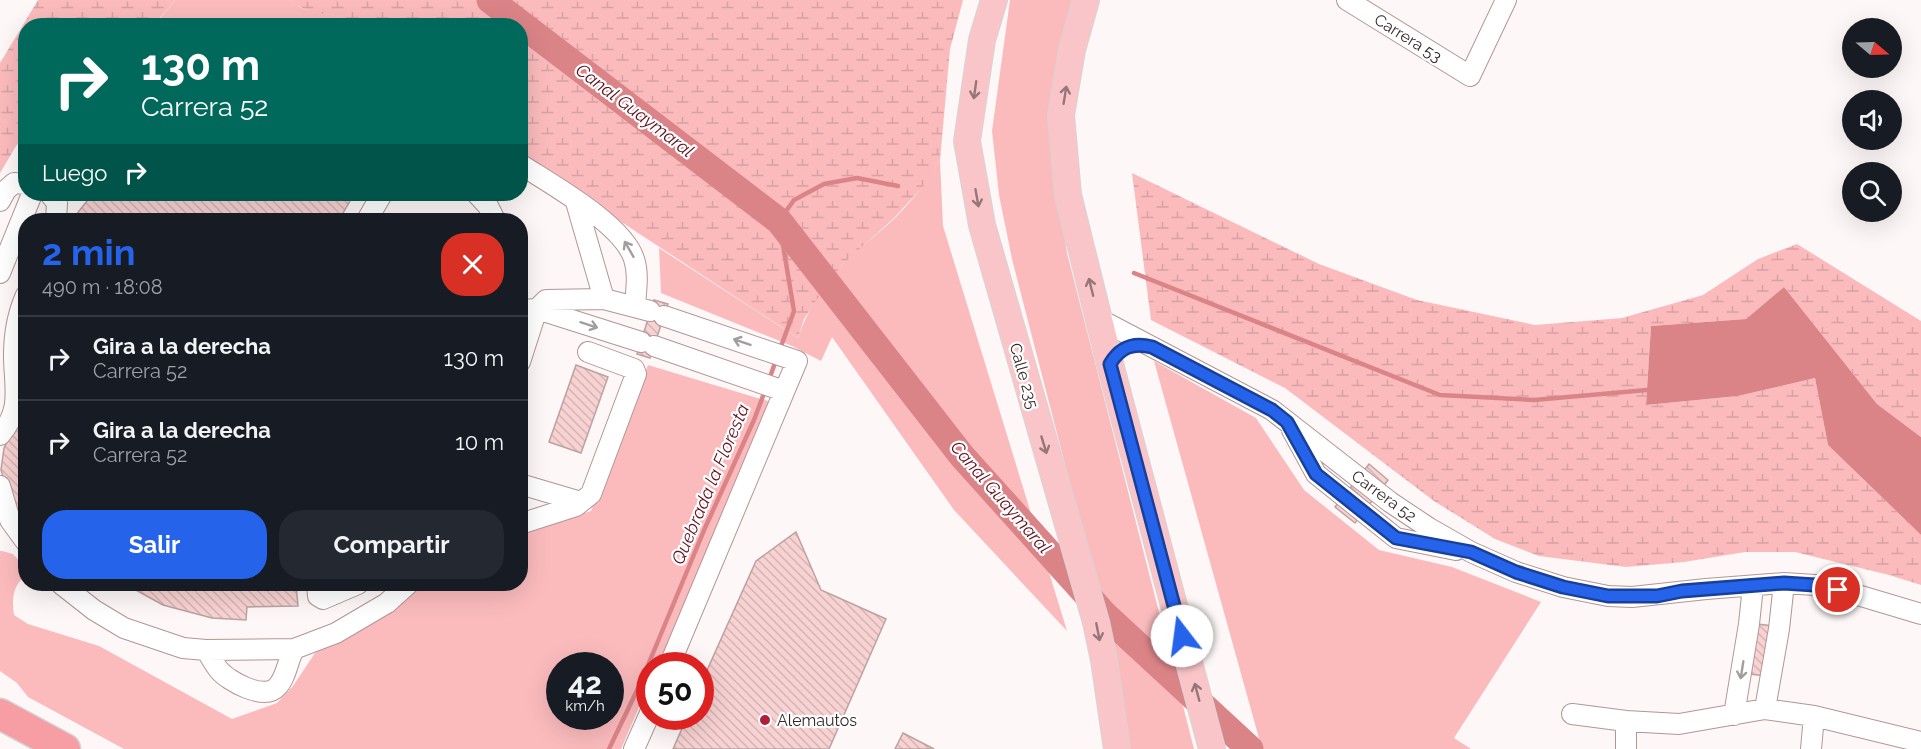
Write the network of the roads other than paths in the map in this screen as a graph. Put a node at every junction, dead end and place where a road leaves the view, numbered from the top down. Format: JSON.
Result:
{"nodes":[{"id":1,"x":994,"y":0,"type":"edge"},
{"id":2,"x":1086,"y":0,"type":"edge"},
{"id":3,"x":1347,"y":0,"type":"edge"},
{"id":4,"x":1506,"y":0,"type":"edge"},
{"id":5,"x":528,"y":169,"type":"edge"},
{"id":6,"x":18,"y":183,"type":"edge"},
{"id":7,"x":0,"y":201,"type":"edge"},
{"id":8,"x":576,"y":201,"type":"junction"},
{"id":9,"x":18,"y":229,"type":"edge"},
{"id":10,"x":0,"y":273,"type":"edge"},
{"id":11,"x":604,"y":298,"type":"junction"},
{"id":12,"x":528,"y":307,"type":"edge"},
{"id":13,"x":18,"y":308,"type":"edge"},
{"id":14,"x":528,"y":309,"type":"edge"},
{"id":15,"x":650,"y":311,"type":"junction"},
{"id":16,"x":1099,"y":319,"type":"junction"},
{"id":17,"x":8,"y":324,"type":"edge"},
{"id":18,"x":1152,"y":347,"type":"junction"},
{"id":19,"x":588,"y":352,"type":"dead end"},
{"id":20,"x":1110,"y":364,"type":"junction"},
{"id":21,"x":784,"y":392,"type":"junction"},
{"id":22,"x":1287,"y":422,"type":"junction"},
{"id":23,"x":0,"y":435,"type":"edge"},
{"id":24,"x":1330,"y":455,"type":"junction"},
{"id":25,"x":1316,"y":474,"type":"junction"},
{"id":26,"x":0,"y":486,"type":"edge"},
{"id":27,"x":528,"y":486,"type":"edge"},
{"id":28,"x":581,"y":502,"type":"junction"},
{"id":29,"x":528,"y":521,"type":"edge"},
{"id":30,"x":5,"y":523,"type":"edge"},
{"id":31,"x":18,"y":535,"type":"edge"},
{"id":32,"x":1471,"y":552,"type":"junction"},
{"id":33,"x":1784,"y":583,"type":"junction"},
{"id":34,"x":1753,"y":586,"type":"junction"},
{"id":35,"x":70,"y":591,"type":"edge"},
{"id":36,"x":318,"y":591,"type":"edge"},
{"id":37,"x":342,"y":591,"type":"edge"},
{"id":38,"x":400,"y":591,"type":"edge"},
{"id":39,"x":1921,"y":614,"type":"edge"},
{"id":40,"x":294,"y":649,"type":"junction"},
{"id":41,"x":206,"y":650,"type":"junction"},
{"id":42,"x":675,"y":652,"type":"edge"},
{"id":43,"x":1765,"y":709,"type":"junction"},
{"id":44,"x":0,"y":714,"type":"edge"},
{"id":45,"x":1572,"y":714,"type":"dead end"},
{"id":46,"x":1734,"y":715,"type":"junction"},
{"id":47,"x":1814,"y":716,"type":"junction"},
{"id":48,"x":1626,"y":721,"type":"junction"},
{"id":49,"x":0,"y":725,"type":"edge"},
{"id":50,"x":642,"y":730,"type":"edge"},
{"id":51,"x":1921,"y":742,"type":"edge"},
{"id":52,"x":57,"y":749,"type":"edge"},
{"id":53,"x":65,"y":749,"type":"edge"},
{"id":54,"x":634,"y":749,"type":"edge"},
{"id":55,"x":1117,"y":749,"type":"edge"},
{"id":56,"x":1212,"y":749,"type":"edge"},
{"id":57,"x":1626,"y":749,"type":"edge"},
{"id":58,"x":1811,"y":749,"type":"edge"}],
"edges":[{"from":1,"to":55,"type":"main road","name":"Calle 235","one_way":true},
{"from":16,"to":2,"type":"main road","one_way":true},
{"from":3,"to":4,"type":"street","name":"Carrera 53"},
{"from":5,"to":8,"type":"street"},
{"from":6,"to":7,"type":"street"},
{"from":8,"to":11,"type":"street"},
{"from":15,"to":8,"type":"street","one_way":true},
{"from":9,"to":10,"type":"street"},
{"from":11,"to":12,"type":"street"},
{"from":11,"to":15,"type":"street"},
{"from":13,"to":17,"type":"street"},
{"from":14,"to":21,"type":"street","one_way":true},
{"from":21,"to":15,"type":"street","one_way":true},
{"from":16,"to":18,"type":"street","name":"Carrera 52"},
{"from":16,"to":20,"type":"main road"},
{"from":17,"to":23,"type":"street"},
{"from":18,"to":20,"type":"street"},
{"from":18,"to":22,"type":"street","name":"Carrera 52"},
{"from":19,"to":28,"type":"street"},
{"from":56,"to":20,"type":"main road","one_way":true},
{"from":21,"to":42,"type":"street"},
{"from":22,"to":24,"type":"street","name":"Carrera 52"},
{"from":22,"to":25,"type":"street","name":"Carrera 52"},
{"from":24,"to":25,"type":"street","name":"Carrera 52"},
{"from":24,"to":32,"type":"street","name":"Carrera 52"},
{"from":25,"to":32,"type":"street","name":"Carrera 52"},
{"from":26,"to":30,"type":"street"},
{"from":27,"to":28,"type":"street"},
{"from":28,"to":29,"type":"street"},
{"from":30,"to":31,"type":"street"},
{"from":32,"to":34,"type":"street","name":"Carrera 52"},
{"from":33,"to":34,"type":"street","name":"Carrera 52"},
{"from":33,"to":39,"type":"street","name":"Carrera 52"},
{"from":33,"to":43,"type":"street"},
{"from":34,"to":46,"type":"street","one_way":true},
{"from":35,"to":41,"type":"street"},
{"from":36,"to":37,"type":"street"},
{"from":38,"to":40,"type":"street"},
{"from":40,"to":41,"type":"street"},
{"from":40,"to":41,"type":"street"},
{"from":43,"to":46,"type":"street"},
{"from":43,"to":47,"type":"street"},
{"from":44,"to":53,"type":"highway"},
{"from":45,"to":48,"type":"street"},
{"from":46,"to":48,"type":"street"},
{"from":47,"to":51,"type":"street"},
{"from":47,"to":58,"type":"street"},
{"from":48,"to":57,"type":"street"},
{"from":49,"to":52,"type":"highway"},
{"from":50,"to":54,"type":"street"}]}
